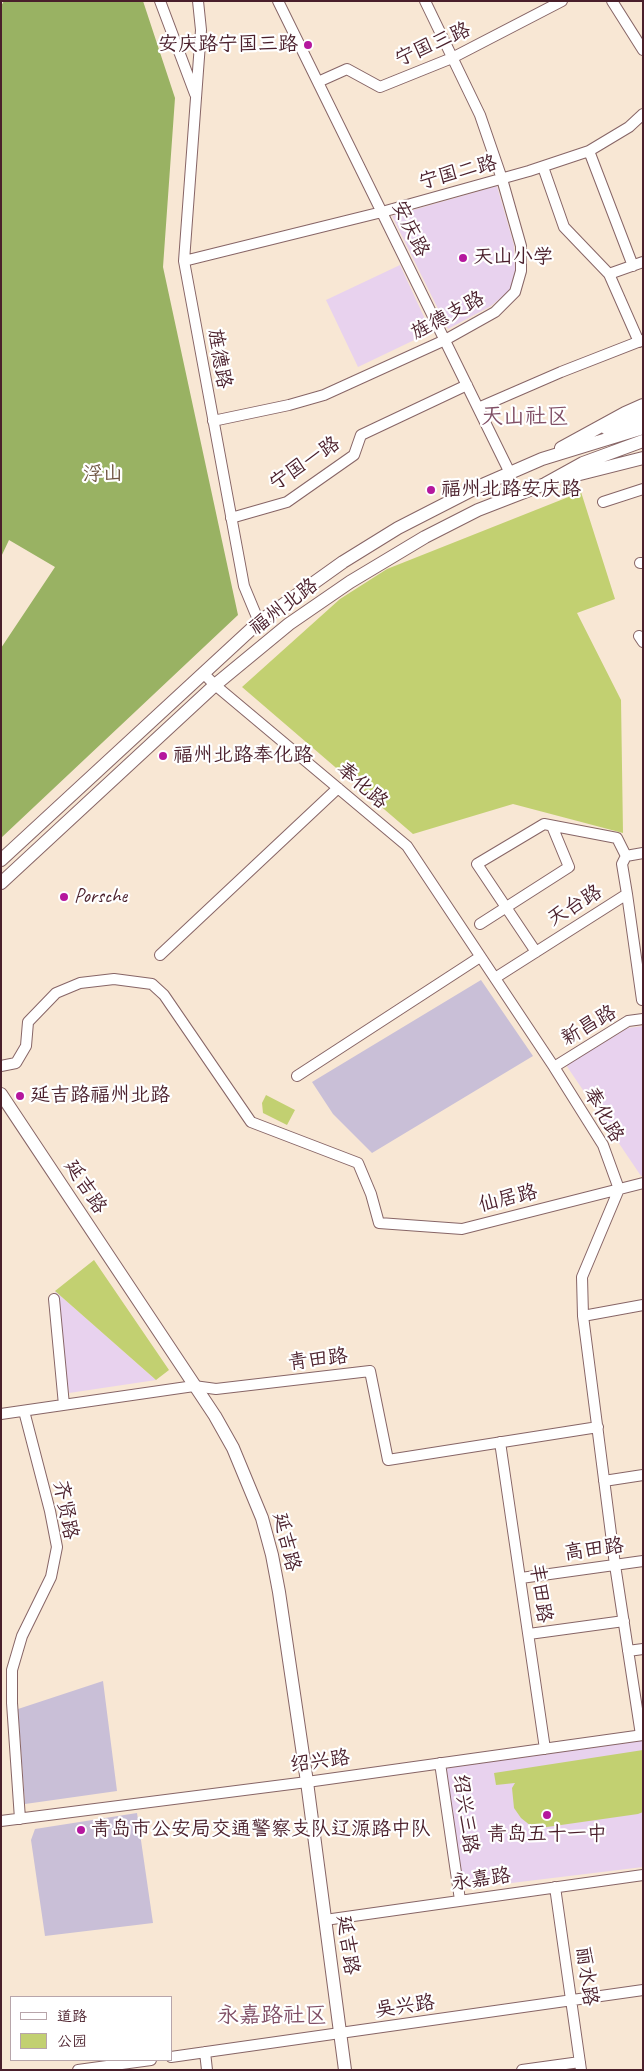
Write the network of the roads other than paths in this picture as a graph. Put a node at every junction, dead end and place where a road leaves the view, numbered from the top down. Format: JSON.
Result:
{"nodes":[{"id":1,"x":160,"y":1,"type":"edge"},
{"id":2,"x":198,"y":1,"type":"edge"},
{"id":3,"x":278,"y":1,"type":"edge"},
{"id":4,"x":425,"y":1,"type":"edge"},
{"id":5,"x":562,"y":1,"type":"edge"},
{"id":6,"x":612,"y":1,"type":"edge"},
{"id":7,"x":643,"y":50,"type":"edge"},
{"id":8,"x":452,"y":58,"type":"junction"},
{"id":9,"x":318,"y":82,"type":"junction"},
{"id":10,"x":196,"y":97,"type":"junction"},
{"id":11,"x":643,"y":114,"type":"edge"},
{"id":12,"x":589,"y":152,"type":"junction"},
{"id":13,"x":543,"y":166,"type":"junction"},
{"id":14,"x":502,"y":179,"type":"junction"},
{"id":15,"x":382,"y":212,"type":"junction"},
{"id":16,"x":184,"y":261,"type":"junction"},
{"id":17,"x":638,"y":264,"type":"edge"},
{"id":18,"x":610,"y":274,"type":"junction"},
{"id":19,"x":445,"y":340,"type":"junction"},
{"id":20,"x":641,"y":341,"type":"edge"},
{"id":21,"x":467,"y":385,"type":"junction"},
{"id":22,"x":643,"y":405,"type":"edge"},
{"id":23,"x":478,"y":408,"type":"junction"},
{"id":24,"x":643,"y":417,"type":"edge"},
{"id":25,"x":212,"y":421,"type":"junction"},
{"id":26,"x":643,"y":428,"type":"edge"},
{"id":27,"x":574,"y":440,"type":"junction"},
{"id":28,"x":643,"y":441,"type":"edge"},
{"id":29,"x":643,"y":450,"type":"edge"},
{"id":30,"x":643,"y":458,"type":"edge"},
{"id":31,"x":542,"y":459,"type":"junction"},
{"id":32,"x":510,"y":473,"type":"junction"},
{"id":33,"x":581,"y":474,"type":"junction"},
{"id":34,"x":545,"y":484,"type":"junction"},
{"id":35,"x":643,"y":490,"type":"edge"},
{"id":36,"x":603,"y":502,"type":"dead end"},
{"id":37,"x":231,"y":518,"type":"junction"},
{"id":38,"x":259,"y":622,"type":"junction"},
{"id":39,"x":203,"y":673,"type":"junction"},
{"id":40,"x":216,"y":685,"type":"junction"},
{"id":41,"x":338,"y":788,"type":"junction"},
{"id":42,"x":552,"y":826,"type":"junction"},
{"id":43,"x":643,"y":853,"type":"edge"},
{"id":44,"x":626,"y":856,"type":"junction"},
{"id":45,"x":1,"y":860,"type":"edge"},
{"id":46,"x":1,"y":883,"type":"edge"},
{"id":47,"x":626,"y":894,"type":"junction"},
{"id":48,"x":506,"y":908,"type":"junction"},
{"id":49,"x":480,"y":924,"type":"dead end"},
{"id":50,"x":536,"y":952,"type":"junction"},
{"id":51,"x":160,"y":955,"type":"dead end"},
{"id":52,"x":480,"y":957,"type":"junction"},
{"id":53,"x":494,"y":978,"type":"junction"},
{"id":54,"x":642,"y":1000,"type":"edge"},
{"id":55,"x":643,"y":1019,"type":"edge"},
{"id":56,"x":1,"y":1066,"type":"edge"},
{"id":57,"x":554,"y":1067,"type":"junction"},
{"id":58,"x":298,"y":1076,"type":"dead end"},
{"id":59,"x":1,"y":1094,"type":"edge"},
{"id":60,"x":643,"y":1183,"type":"edge"},
{"id":61,"x":619,"y":1188,"type":"junction"},
{"id":62,"x":54,"y":1299,"type":"dead end"},
{"id":63,"x":643,"y":1305,"type":"edge"},
{"id":64,"x":583,"y":1316,"type":"junction"},
{"id":65,"x":194,"y":1386,"type":"junction"},
{"id":66,"x":64,"y":1405,"type":"junction"},
{"id":67,"x":24,"y":1411,"type":"junction"},
{"id":68,"x":1,"y":1414,"type":"edge"},
{"id":69,"x":598,"y":1427,"type":"junction"},
{"id":70,"x":500,"y":1442,"type":"junction"},
{"id":71,"x":643,"y":1475,"type":"edge"},
{"id":72,"x":604,"y":1481,"type":"junction"},
{"id":73,"x":643,"y":1561,"type":"edge"},
{"id":74,"x":616,"y":1565,"type":"junction"},
{"id":75,"x":521,"y":1578,"type":"junction"},
{"id":76,"x":624,"y":1621,"type":"junction"},
{"id":77,"x":529,"y":1634,"type":"junction"},
{"id":78,"x":643,"y":1649,"type":"edge"},
{"id":79,"x":628,"y":1651,"type":"junction"},
{"id":80,"x":642,"y":1735,"type":"edge"},
{"id":81,"x":545,"y":1749,"type":"junction"},
{"id":82,"x":440,"y":1763,"type":"junction"},
{"id":83,"x":307,"y":1782,"type":"junction"},
{"id":84,"x":20,"y":1819,"type":"junction"},
{"id":85,"x":1,"y":1821,"type":"edge"},
{"id":86,"x":643,"y":1875,"type":"edge"},
{"id":87,"x":555,"y":1887,"type":"junction"},
{"id":88,"x":460,"y":1900,"type":"junction"},
{"id":89,"x":325,"y":1920,"type":"junction"},
{"id":90,"x":643,"y":1990,"type":"edge"},
{"id":91,"x":572,"y":2000,"type":"junction"},
{"id":92,"x":340,"y":2034,"type":"junction"},
{"id":93,"x":205,"y":2052,"type":"junction"},
{"id":94,"x":172,"y":2057,"type":"edge"},
{"id":95,"x":143,"y":2061,"type":"edge"},
{"id":96,"x":581,"y":2066,"type":"edge"},
{"id":97,"x":78,"y":2070,"type":"edge"},
{"id":98,"x":208,"y":2070,"type":"edge"},
{"id":99,"x":345,"y":2070,"type":"edge"},
{"id":100,"x":522,"y":2070,"type":"edge"}],
"edges":[{"from":1,"to":10,"type":"street","name":"旌德路"},
{"from":2,"to":10,"type":"street","name":"旌德路"},
{"from":3,"to":9,"type":"street","name":"安庆路"},
{"from":4,"to":8,"type":"street","name":"旌德支路"},
{"from":5,"to":8,"type":"street","name":"宁国三路"},
{"from":6,"to":7,"type":"street"},
{"from":8,"to":9,"type":"street","name":"宁国三路"},
{"from":8,"to":14,"type":"street","name":"旌德支路"},
{"from":9,"to":15,"type":"street","name":"安庆路"},
{"from":10,"to":16,"type":"street","name":"旌德路"},
{"from":11,"to":12,"type":"street","name":"宁国二路"},
{"from":12,"to":13,"type":"street","name":"宁国二路"},
{"from":12,"to":17,"type":"street"},
{"from":13,"to":14,"type":"street","name":"宁国二路"},
{"from":13,"to":18,"type":"street"},
{"from":14,"to":15,"type":"street","name":"宁国二路"},
{"from":14,"to":19,"type":"street","name":"旌德支路"},
{"from":15,"to":16,"type":"street","name":"宁国二路"},
{"from":15,"to":19,"type":"street","name":"安庆路"},
{"from":16,"to":25,"type":"street","name":"旌德路"},
{"from":17,"to":18,"type":"street"},
{"from":18,"to":20,"type":"street"},
{"from":19,"to":21,"type":"street","name":"安庆路"},
{"from":19,"to":25,"type":"street","name":"旌德支路"},
{"from":20,"to":23,"type":"street"},
{"from":21,"to":23,"type":"street","name":"安庆路"},
{"from":21,"to":37,"type":"street","name":"宁国一路"},
{"from":22,"to":27,"type":"main road"},
{"from":23,"to":32,"type":"street","name":"安庆路"},
{"from":24,"to":27,"type":"main road"},
{"from":25,"to":37,"type":"street","name":"旌德路"},
{"from":26,"to":31,"type":"main road","name":"福州北路"},
{"from":27,"to":31,"type":"main road"},
{"from":28,"to":34,"type":"main road","name":"福州北路"},
{"from":29,"to":33,"type":"main road"},
{"from":30,"to":33,"type":"main road"},
{"from":31,"to":32,"type":"main road","name":"福州北路"},
{"from":32,"to":38,"type":"main road","name":"福州北路"},
{"from":33,"to":34,"type":"main road"},
{"from":34,"to":40,"type":"main road","name":"福州北路"},
{"from":35,"to":36,"type":"street"},
{"from":37,"to":38,"type":"street","name":"旌德路"},
{"from":38,"to":39,"type":"main road","name":"福州北路"},
{"from":39,"to":40,"type":"street","name":"奉化路"},
{"from":39,"to":45,"type":"main road","name":"福州北路"},
{"from":40,"to":41,"type":"street","name":"奉化路"},
{"from":40,"to":46,"type":"main road","name":"福州北路"},
{"from":41,"to":51,"type":"street"},
{"from":41,"to":52,"type":"street","name":"奉化路"},
{"from":42,"to":44,"type":"street"},
{"from":42,"to":48,"type":"street"},
{"from":42,"to":48,"type":"street"},
{"from":43,"to":44,"type":"street"},
{"from":44,"to":47,"type":"street","name":"天台路"},
{"from":47,"to":50,"type":"street","name":"天台路"},
{"from":47,"to":54,"type":"street"},
{"from":48,"to":49,"type":"street"},
{"from":48,"to":50,"type":"street"},
{"from":50,"to":53,"type":"street","name":"天台路"},
{"from":52,"to":53,"type":"street","name":"奉化路"},
{"from":52,"to":58,"type":"street"},
{"from":53,"to":57,"type":"street","name":"奉化路"},
{"from":55,"to":57,"type":"street","name":"新昌路"},
{"from":56,"to":61,"type":"street","name":"仙居路"},
{"from":57,"to":61,"type":"street","name":"奉化路"},
{"from":59,"to":65,"type":"main road","name":"延吉路"},
{"from":60,"to":61,"type":"street","name":"仙居路"},
{"from":61,"to":64,"type":"street"},
{"from":62,"to":66,"type":"street"},
{"from":63,"to":64,"type":"street"},
{"from":64,"to":69,"type":"street"},
{"from":65,"to":66,"type":"street","name":"青田路"},
{"from":65,"to":70,"type":"street","name":"青田路"},
{"from":65,"to":83,"type":"main road","name":"延吉路"},
{"from":66,"to":67,"type":"street","name":"青田路"},
{"from":67,"to":68,"type":"street","name":"青田路"},
{"from":67,"to":84,"type":"street","name":"齐贤路"},
{"from":69,"to":70,"type":"street","name":"青田路"},
{"from":69,"to":72,"type":"street"},
{"from":70,"to":75,"type":"street","name":"丰田路"},
{"from":71,"to":72,"type":"street"},
{"from":72,"to":74,"type":"street"},
{"from":73,"to":74,"type":"street","name":"高田路"},
{"from":74,"to":75,"type":"street","name":"高田路"},
{"from":74,"to":76,"type":"street"},
{"from":75,"to":77,"type":"street","name":"丰田路"},
{"from":76,"to":77,"type":"street"},
{"from":76,"to":79,"type":"street"},
{"from":77,"to":81,"type":"street","name":"丰田路"},
{"from":78,"to":79,"type":"street"},
{"from":79,"to":80,"type":"street"},
{"from":80,"to":81,"type":"street","name":"绍兴路"},
{"from":81,"to":82,"type":"street","name":"绍兴路"},
{"from":82,"to":83,"type":"street","name":"绍兴路"},
{"from":82,"to":88,"type":"street","name":"绍兴三路"},
{"from":83,"to":84,"type":"street","name":"绍兴路"},
{"from":83,"to":89,"type":"main road","name":"延吉路"},
{"from":84,"to":85,"type":"street","name":"绍兴路"},
{"from":86,"to":87,"type":"street","name":"永嘉路"},
{"from":87,"to":88,"type":"street","name":"永嘉路"},
{"from":87,"to":91,"type":"street","name":"丽水路"},
{"from":88,"to":89,"type":"street","name":"永嘉路"},
{"from":89,"to":92,"type":"main road","name":"延吉路"},
{"from":90,"to":91,"type":"street","name":"吴兴路"},
{"from":91,"to":92,"type":"street","name":"吴兴路"},
{"from":91,"to":96,"type":"street","name":"丽水路"},
{"from":92,"to":93,"type":"street","name":"吴兴路"},
{"from":92,"to":99,"type":"main road","name":"延吉路"},
{"from":93,"to":94,"type":"street","name":"吴兴路"},
{"from":93,"to":98,"type":"street"},
{"from":95,"to":97,"type":"street"},
{"from":96,"to":100,"type":"street"}]}
